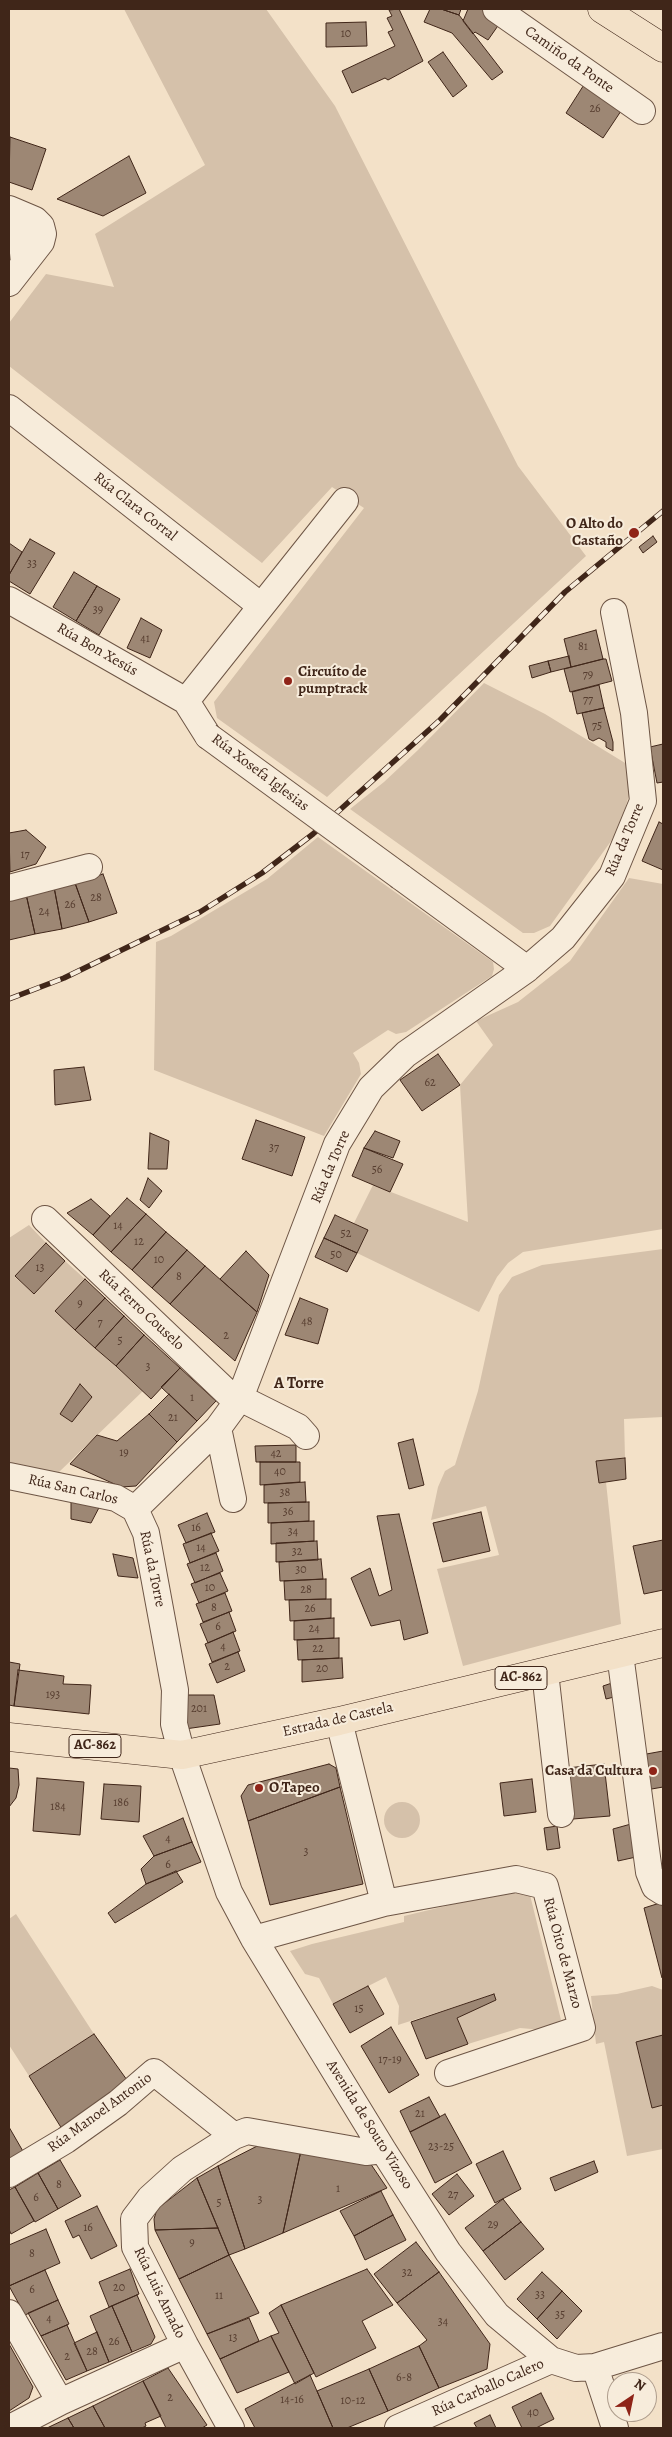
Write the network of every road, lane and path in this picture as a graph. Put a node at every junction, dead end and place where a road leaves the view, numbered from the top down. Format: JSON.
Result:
{"nodes":[{"id":1,"x":496,"y":9,"type":"edge"},
{"id":2,"x":602,"y":9,"type":"edge"},
{"id":3,"x":622,"y":9,"type":"edge"},
{"id":4,"x":663,"y":30,"type":"edge"},
{"id":5,"x":663,"y":48,"type":"edge"},
{"id":6,"x":642,"y":110,"type":"dead end"},
{"id":7,"x":9,"y":209,"type":"edge"},
{"id":8,"x":9,"y":231,"type":"edge"},
{"id":9,"x":16,"y":273,"type":"edge"},
{"id":10,"x":9,"y":408,"type":"edge"},
{"id":11,"x":345,"y":501,"type":"dead end"},
{"id":12,"x":9,"y":600,"type":"edge"},
{"id":13,"x":261,"y":606,"type":"junction"},
{"id":14,"x":614,"y":612,"type":"dead end"},
{"id":15,"x":186,"y":701,"type":"junction"},
{"id":16,"x":653,"y":802,"type":"edge"},
{"id":17,"x":89,"y":867,"type":"dead end"},
{"id":18,"x":9,"y":888,"type":"edge"},
{"id":19,"x":527,"y":969,"type":"junction"},
{"id":20,"x":45,"y":1219,"type":"dead end"},
{"id":21,"x":238,"y":1400,"type":"junction"},
{"id":22,"x":218,"y":1428,"type":"junction"},
{"id":23,"x":306,"y":1436,"type":"dead end"},
{"id":24,"x":9,"y":1476,"type":"edge"},
{"id":25,"x":233,"y":1499,"type":"dead end"},
{"id":26,"x":135,"y":1509,"type":"junction"},
{"id":27,"x":663,"y":1644,"type":"edge"},
{"id":28,"x":620,"y":1654,"type":"junction"},
{"id":29,"x":545,"y":1672,"type":"junction"},
{"id":30,"x":339,"y":1721,"type":"junction"},
{"id":31,"x":9,"y":1737,"type":"edge"},
{"id":32,"x":182,"y":1755,"type":"junction"},
{"id":33,"x":562,"y":1814,"type":"dead end"},
{"id":34,"x":663,"y":1892,"type":"edge"},
{"id":35,"x":384,"y":1903,"type":"junction"},
{"id":36,"x":254,"y":1939,"type":"junction"},
{"id":37,"x":448,"y":2073,"type":"dead end"},
{"id":38,"x":234,"y":2136,"type":"junction"},
{"id":39,"x":383,"y":2150,"type":"junction"},
{"id":40,"x":9,"y":2174,"type":"edge"},
{"id":41,"x":9,"y":2313,"type":"edge"},
{"id":42,"x":185,"y":2345,"type":"junction"},
{"id":43,"x":663,"y":2346,"type":"edge"},
{"id":44,"x":551,"y":2360,"type":"junction"},
{"id":45,"x":595,"y":2367,"type":"junction"},
{"id":46,"x":60,"y":2402,"type":"junction"},
{"id":47,"x":10,"y":2428,"type":"edge"},
{"id":48,"x":231,"y":2428,"type":"edge"},
{"id":49,"x":398,"y":2428,"type":"edge"},
{"id":50,"x":615,"y":2428,"type":"edge"}],
"edges":[{"from":1,"to":6,"type":"street","name":"Camiño da Ponte"},
{"from":2,"to":5,"type":"main road"},
{"from":3,"to":4,"type":"main road"},
{"from":7,"to":9,"type":"street"},
{"from":8,"to":9,"type":"street"},
{"from":10,"to":13,"type":"street","name":"Rúa Clara Corral"},
{"from":11,"to":13,"type":"street"},
{"from":12,"to":15,"type":"street","name":"Rúa Bon Xesús"},
{"from":13,"to":15,"type":"street"},
{"from":14,"to":16,"type":"street","name":"Rúa da Torre"},
{"from":15,"to":19,"type":"street","name":"Rúa Xosefa Iglesias","bridge":true},
{"from":16,"to":19,"type":"street","name":"Rúa da Torre"},
{"from":17,"to":18,"type":"street"},
{"from":19,"to":21,"type":"street","name":"Rúa da Torre"},
{"from":20,"to":21,"type":"street","name":"Rúa Ferro Couselo"},
{"from":21,"to":22,"type":"street","name":"Rúa da Torre"},
{"from":21,"to":23,"type":"street","name":"Rúa Ferro Couselo"},
{"from":22,"to":25,"type":"street"},
{"from":22,"to":26,"type":"street","name":"Rúa da Torre"},
{"from":24,"to":26,"type":"street","name":"Rúa San Carlos"},
{"from":26,"to":32,"type":"street","name":"Rúa da Torre"},
{"from":27,"to":28,"type":"main road","name":"Estrada de Castela","number":"AC-862"},
{"from":28,"to":29,"type":"main road","name":"Estrada de Castela","number":"AC-862"},
{"from":28,"to":34,"type":"street"},
{"from":29,"to":30,"type":"main road","name":"Estrada de Castela","number":"AC-862"},
{"from":29,"to":33,"type":"street"},
{"from":30,"to":32,"type":"main road","name":"Estrada de Castela","number":"AC-862"},
{"from":30,"to":35,"type":"street"},
{"from":31,"to":32,"type":"main road","name":"Estrada de Castela","number":"AC-862"},
{"from":32,"to":36,"type":"street","name":"Avenida de Souto Vizoso"},
{"from":35,"to":36,"type":"street","name":"Rúa Oito de Marzo"},
{"from":35,"to":37,"type":"street","name":"Rúa Oito de Marzo"},
{"from":36,"to":39,"type":"street","name":"Avenida de Souto Vizoso"},
{"from":38,"to":39,"type":"street","name":"Rúa Luis Amado"},
{"from":38,"to":40,"type":"street","name":"Rúa Manoel Antonio"},
{"from":38,"to":42,"type":"street","name":"Rúa Luis Amado"},
{"from":39,"to":44,"type":"street","name":"Avenida de Souto Vizoso"},
{"from":41,"to":46,"type":"street"},
{"from":42,"to":46,"type":"street"},
{"from":42,"to":48,"type":"street","name":"Rúa Luis Amado"},
{"from":43,"to":45,"type":"street","name":"Avenida de Souto Vizoso"},
{"from":44,"to":45,"type":"street","name":"Avenida de Souto Vizoso"},
{"from":44,"to":49,"type":"street","name":"Rúa Carballo Calero"},
{"from":45,"to":50,"type":"street"},
{"from":46,"to":47,"type":"street"}]}
